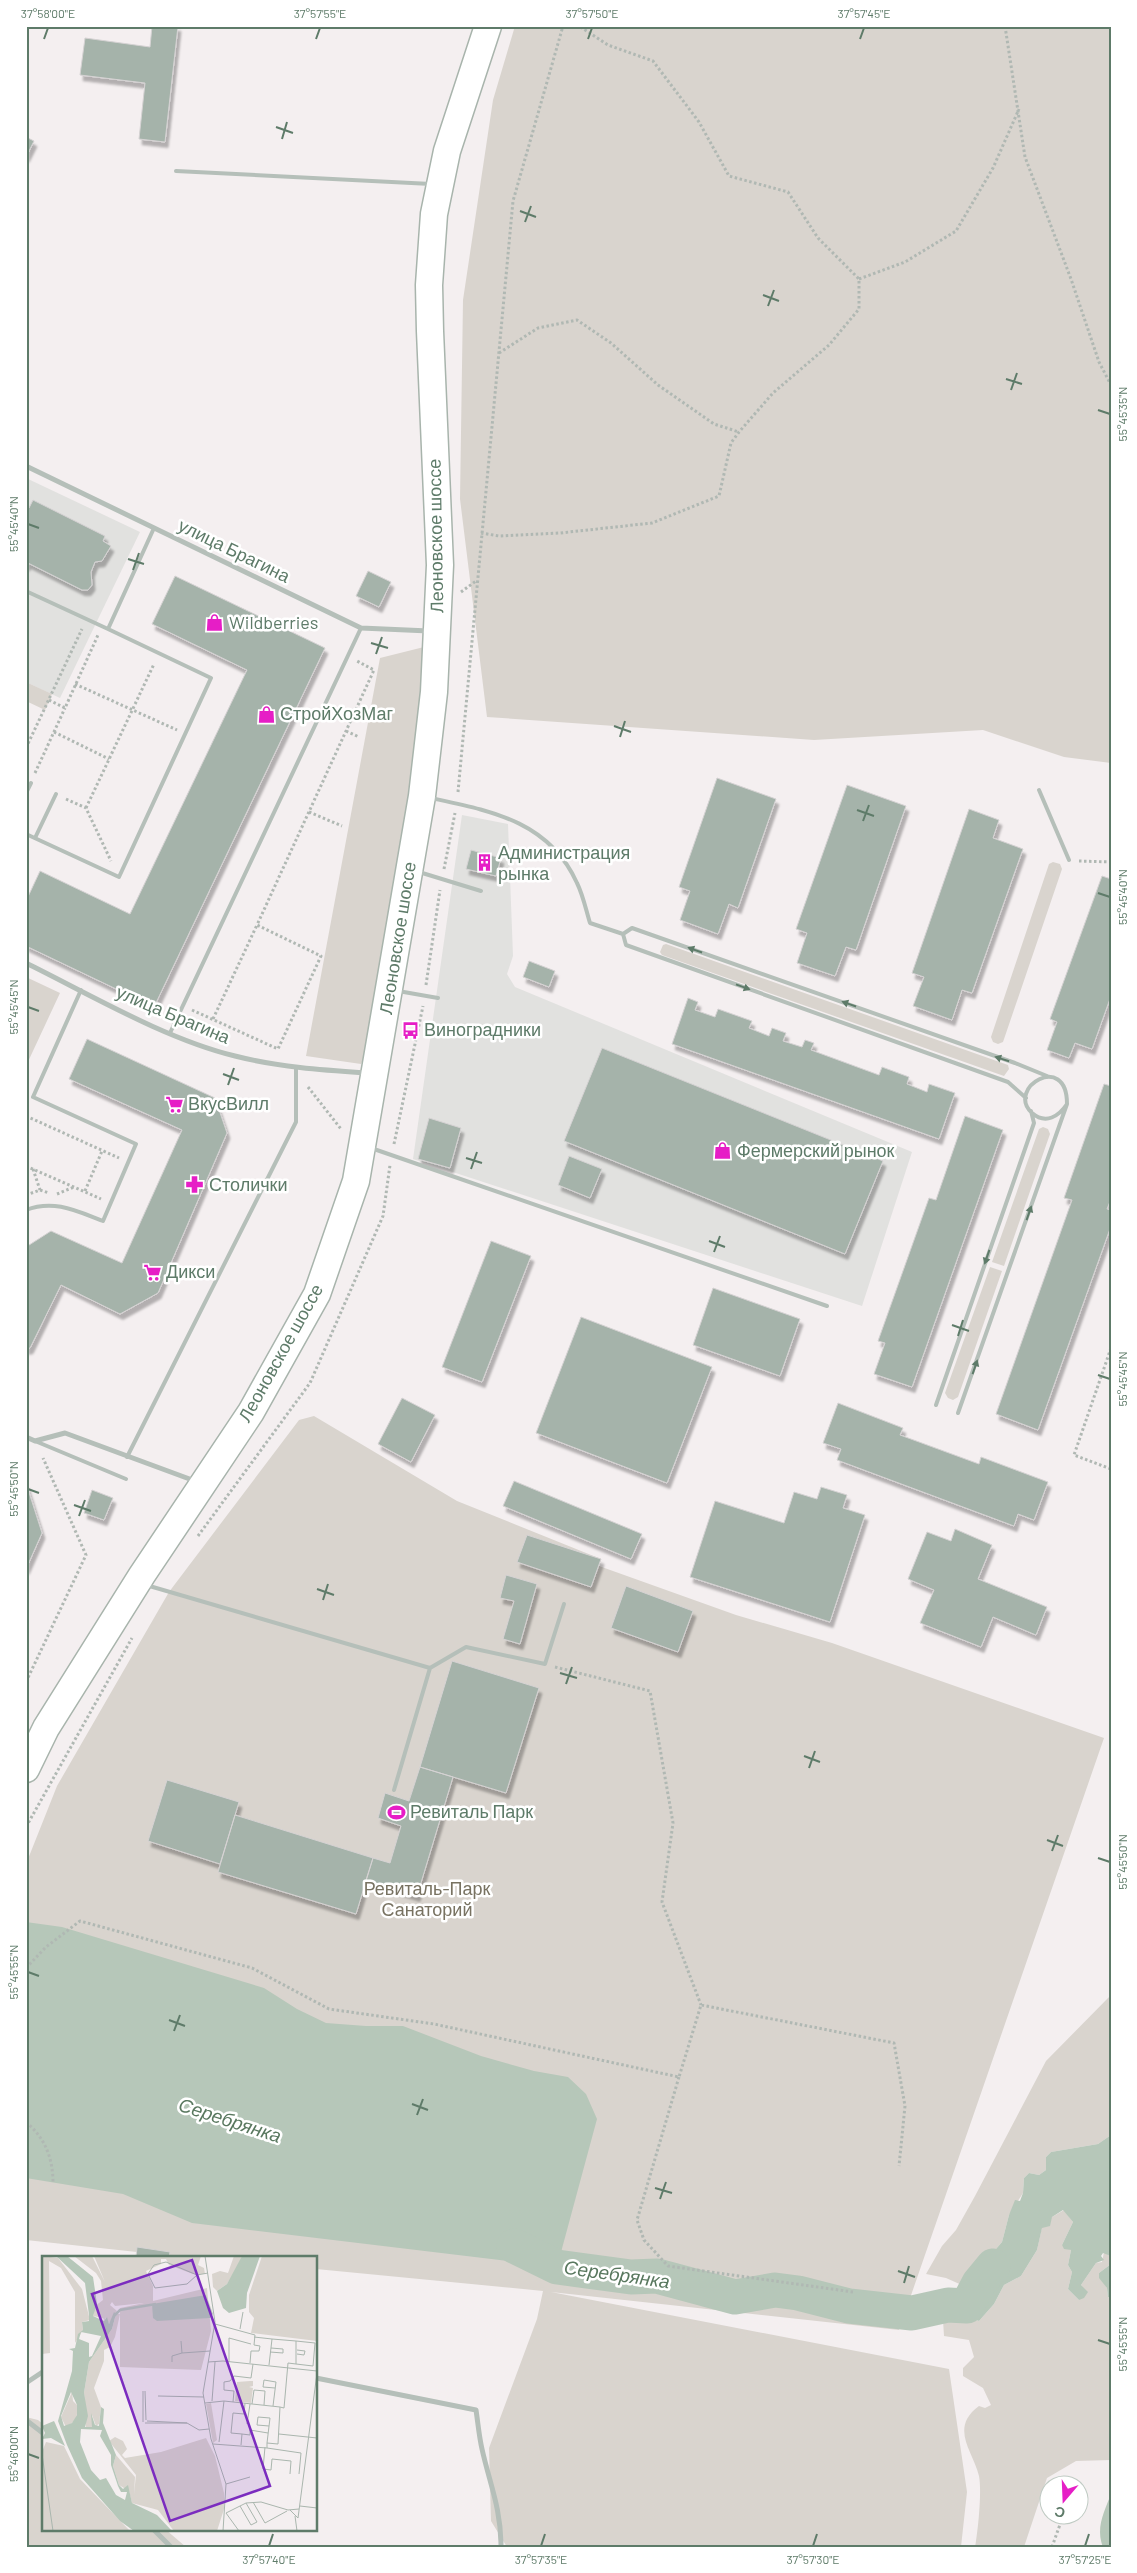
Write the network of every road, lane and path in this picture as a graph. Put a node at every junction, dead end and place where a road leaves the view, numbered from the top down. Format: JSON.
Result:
{"nodes":[{"id":1,"x":488,"y":26,"type":"edge"},
{"id":2,"x":579,"y":26,"type":"edge"},
{"id":3,"x":1005,"y":26,"type":"edge"},
{"id":4,"x":1019,"y":108,"type":"junction"},
{"id":5,"x":176,"y":171,"type":"dead end"},
{"id":6,"x":439,"y":184,"type":"junction"},
{"id":7,"x":858,"y":279,"type":"junction"},
{"id":8,"x":499,"y":353,"type":"dead end"},
{"id":9,"x":1111,"y":385,"type":"edge"},
{"id":10,"x":739,"y":432,"type":"junction"},
{"id":11,"x":26,"y":466,"type":"edge"},
{"id":12,"x":154,"y":528,"type":"junction"},
{"id":13,"x":481,"y":533,"type":"dead end"},
{"id":14,"x":26,"y":596,"type":"edge"},
{"id":15,"x":87,"y":619,"type":"junction"},
{"id":16,"x":102,"y":626,"type":"junction"},
{"id":17,"x":361,"y":628,"type":"junction"},
{"id":18,"x":108,"y":629,"type":"junction"},
{"id":19,"x":437,"y":632,"type":"junction"},
{"id":20,"x":159,"y":653,"type":"junction"},
{"id":21,"x":347,"y":657,"type":"junction"},
{"id":22,"x":75,"y":684,"type":"junction"},
{"id":23,"x":49,"y":700,"type":"junction"},
{"id":24,"x":65,"y":708,"type":"junction"},
{"id":25,"x":132,"y":710,"type":"junction"},
{"id":26,"x":346,"y":731,"type":"junction"},
{"id":27,"x":54,"y":732,"type":"junction"},
{"id":28,"x":185,"y":734,"type":"junction"},
{"id":29,"x":359,"y":737,"type":"dead end"},
{"id":30,"x":26,"y":748,"type":"edge"},
{"id":31,"x":109,"y":759,"type":"junction"},
{"id":32,"x":31,"y":782,"type":"joint"},
{"id":33,"x":1039,"y":790,"type":"dead end"},
{"id":34,"x":26,"y":793,"type":"edge"},
{"id":35,"x":56,"y":794,"type":"joint"},
{"id":36,"x":422,"y":796,"type":"junction"},
{"id":37,"x":86,"y":808,"type":"junction"},
{"id":38,"x":309,"y":812,"type":"junction"},
{"id":39,"x":342,"y":826,"type":"dead end"},
{"id":40,"x":26,"y":834,"type":"edge"},
{"id":41,"x":35,"y":838,"type":"junction"},
{"id":42,"x":1069,"y":860,"type":"joint"},
{"id":43,"x":1111,"y":862,"type":"edge"},
{"id":44,"x":410,"y":870,"type":"junction"},
{"id":45,"x":119,"y":877,"type":"junction"},
{"id":46,"x":481,"y":891,"type":"dead end"},
{"id":47,"x":257,"y":925,"type":"junction"},
{"id":48,"x":623,"y":934,"type":"junction"},
{"id":49,"x":26,"y":963,"type":"edge"},
{"id":50,"x":81,"y":990,"type":"junction"},
{"id":51,"x":390,"y":990,"type":"junction"},
{"id":52,"x":438,"y":998,"type":"dead end"},
{"id":53,"x":183,"y":1006,"type":"junction"},
{"id":54,"x":213,"y":1020,"type":"junction"},
{"id":55,"x":170,"y":1033,"type":"junction"},
{"id":56,"x":296,"y":1070,"type":"junction"},
{"id":57,"x":376,"y":1074,"type":"junction"},
{"id":58,"x":1047,"y":1076,"type":"junction"},
{"id":59,"x":1026,"y":1098,"type":"junction"},
{"id":60,"x":1067,"y":1104,"type":"junction"},
{"id":61,"x":1031,"y":1112,"type":"junction"},
{"id":62,"x":26,"y":1116,"type":"edge"},
{"id":63,"x":353,"y":1138,"type":"junction"},
{"id":64,"x":102,"y":1151,"type":"junction"},
{"id":65,"x":128,"y":1163,"type":"junction"},
{"id":66,"x":26,"y":1166,"type":"edge"},
{"id":67,"x":33,"y":1169,"type":"junction"},
{"id":68,"x":74,"y":1187,"type":"junction"},
{"id":69,"x":40,"y":1190,"type":"junction"},
{"id":70,"x":85,"y":1191,"type":"junction"},
{"id":71,"x":26,"y":1195,"type":"edge"},
{"id":72,"x":111,"y":1203,"type":"junction"},
{"id":73,"x":26,"y":1210,"type":"edge"},
{"id":74,"x":827,"y":1306,"type":"dead end"},
{"id":75,"x":1111,"y":1348,"type":"edge"},
{"id":76,"x":936,"y":1404,"type":"dead end"},
{"id":77,"x":958,"y":1413,"type":"dead end"},
{"id":78,"x":26,"y":1437,"type":"edge"},
{"id":79,"x":35,"y":1441,"type":"junction"},
{"id":80,"x":127,"y":1456,"type":"junction"},
{"id":81,"x":1111,"y":1469,"type":"edge"},
{"id":82,"x":126,"y":1479,"type":"dead end"},
{"id":83,"x":202,"y":1484,"type":"junction"},
{"id":84,"x":138,"y":1583,"type":"junction"},
{"id":85,"x":564,"y":1604,"type":"dead end"},
{"id":86,"x":545,"y":1664,"type":"junction"},
{"id":87,"x":430,"y":1668,"type":"junction"},
{"id":88,"x":26,"y":1682,"type":"edge"},
{"id":89,"x":26,"y":1769,"type":"edge"},
{"id":90,"x":394,"y":1790,"type":"dead end"},
{"id":91,"x":26,"y":1968,"type":"edge"},
{"id":92,"x":701,"y":2005,"type":"junction"},
{"id":93,"x":679,"y":2077,"type":"junction"},
{"id":94,"x":26,"y":2122,"type":"edge"},
{"id":95,"x":899,"y":2166,"type":"dead end"},
{"id":96,"x":53,"y":2183,"type":"dead end"},
{"id":97,"x":853,"y":2292,"type":"dead end"},
{"id":98,"x":42,"y":2372,"type":"edge"},
{"id":99,"x":318,"y":2378,"type":"edge"},
{"id":100,"x":26,"y":2383,"type":"edge"},
{"id":101,"x":26,"y":2420,"type":"edge"},
{"id":102,"x":42,"y":2432,"type":"edge"},
{"id":103,"x":1059,"y":2526,"type":"edge"},
{"id":104,"x":154,"y":2530,"type":"edge"},
{"id":105,"x":171,"y":2547,"type":"edge"},
{"id":106,"x":501,"y":2547,"type":"edge"},
{"id":107,"x":1052,"y":2547,"type":"edge"}],
"edges":[{"from":1,"to":6,"type":"main road","name":"Леоновское шоссе"},
{"from":2,"to":7,"type":"path"},
{"from":3,"to":4,"type":"path"},
{"from":4,"to":7,"type":"path"},
{"from":4,"to":9,"type":"path"},
{"from":5,"to":6,"type":"lane"},
{"from":6,"to":19,"type":"main road","name":"Леоновское шоссе"},
{"from":7,"to":10,"type":"path"},
{"from":8,"to":10,"type":"path"},
{"from":10,"to":13,"type":"path"},
{"from":11,"to":12,"type":"street","name":"улица Брагина"},
{"from":12,"to":17,"type":"street","name":"улица Брагина"},
{"from":12,"to":18,"type":"lane"},
{"from":14,"to":15,"type":"lane"},
{"from":15,"to":16,"type":"lane"},
{"from":15,"to":23,"type":"path"},
{"from":16,"to":18,"type":"lane"},
{"from":16,"to":22,"type":"path"},
{"from":17,"to":19,"type":"street","name":"улица Брагина"},
{"from":17,"to":21,"type":"lane"},
{"from":18,"to":20,"type":"lane"},
{"from":19,"to":36,"type":"main road","name":"Леоновское шоссе"},
{"from":20,"to":25,"type":"path"},
{"from":20,"to":28,"type":"lane"},
{"from":21,"to":26,"type":"path"},
{"from":21,"to":53,"type":"lane"},
{"from":22,"to":24,"type":"path"},
{"from":22,"to":25,"type":"path"},
{"from":23,"to":24,"type":"path"},
{"from":23,"to":30,"type":"path"},
{"from":24,"to":27,"type":"path"},
{"from":25,"to":28,"type":"path"},
{"from":25,"to":31,"type":"path"},
{"from":26,"to":29,"type":"path"},
{"from":26,"to":38,"type":"path"},
{"from":27,"to":31,"type":"path"},
{"from":27,"to":32,"type":"path"},
{"from":28,"to":45,"type":"lane"},
{"from":31,"to":37,"type":"path"},
{"from":32,"to":34,"type":"lane"},
{"from":33,"to":42,"type":"lane"},
{"from":35,"to":37,"type":"path"},
{"from":35,"to":41,"type":"lane"},
{"from":36,"to":44,"type":"main road","name":"Леоновское шоссе"},
{"from":36,"to":48,"type":"lane"},
{"from":37,"to":45,"type":"path"},
{"from":38,"to":39,"type":"path"},
{"from":38,"to":47,"type":"path"},
{"from":40,"to":41,"type":"lane"},
{"from":41,"to":45,"type":"lane"},
{"from":42,"to":43,"type":"path"},
{"from":44,"to":46,"type":"lane"},
{"from":44,"to":51,"type":"main road","name":"Леоновское шоссе"},
{"from":47,"to":54,"type":"path"},
{"from":47,"to":54,"type":"path"},
{"from":58,"to":48,"type":"lane","one_way":true},
{"from":48,"to":59,"type":"lane","one_way":true},
{"from":49,"to":50,"type":"street","name":"улица Брагина"},
{"from":50,"to":55,"type":"street","name":"улица Брагина"},
{"from":50,"to":65,"type":"lane"},
{"from":51,"to":52,"type":"lane"},
{"from":51,"to":57,"type":"main road","name":"Леоновское шоссе"},
{"from":53,"to":54,"type":"path"},
{"from":53,"to":55,"type":"lane"},
{"from":55,"to":56,"type":"street","name":"улица Брагина"},
{"from":56,"to":57,"type":"street","name":"улица Брагина"},
{"from":56,"to":63,"type":"path"},
{"from":56,"to":80,"type":"lane"},
{"from":57,"to":63,"type":"main road","name":"Леоновское шоссе"},
{"from":58,"to":59,"type":"lane"},
{"from":58,"to":60,"type":"lane"},
{"from":59,"to":61,"type":"lane"},
{"from":60,"to":61,"type":"lane"},
{"from":77,"to":60,"type":"lane","one_way":true},
{"from":61,"to":76,"type":"lane","one_way":true},
{"from":62,"to":64,"type":"path"},
{"from":63,"to":74,"type":"lane"},
{"from":63,"to":83,"type":"main road","name":"Леоновское шоссе"},
{"from":64,"to":65,"type":"path"},
{"from":64,"to":70,"type":"path"},
{"from":65,"to":72,"type":"lane"},
{"from":66,"to":67,"type":"path"},
{"from":67,"to":68,"type":"path"},
{"from":67,"to":69,"type":"path"},
{"from":68,"to":69,"type":"path"},
{"from":68,"to":70,"type":"path"},
{"from":69,"to":71,"type":"path"},
{"from":70,"to":72,"type":"path"},
{"from":72,"to":73,"type":"lane"},
{"from":75,"to":81,"type":"path"},
{"from":78,"to":79,"type":"street"},
{"from":79,"to":80,"type":"street"},
{"from":79,"to":82,"type":"lane"},
{"from":79,"to":88,"type":"path"},
{"from":80,"to":83,"type":"street"},
{"from":83,"to":84,"type":"main road","name":"Леоновское шоссе"},
{"from":84,"to":87,"type":"lane"},
{"from":84,"to":89,"type":"main road","name":"Леоновское шоссе"},
{"from":85,"to":86,"type":"lane"},
{"from":86,"to":87,"type":"lane"},
{"from":86,"to":92,"type":"path"},
{"from":87,"to":90,"type":"lane"},
{"from":91,"to":93,"type":"path"},
{"from":92,"to":93,"type":"path"},
{"from":92,"to":95,"type":"path"},
{"from":93,"to":97,"type":"path"},
{"from":94,"to":96,"type":"path"},
{"from":98,"to":100,"type":"street"},
{"from":99,"to":106,"type":"street"},
{"from":101,"to":102,"type":"street"},
{"from":103,"to":107,"type":"path"},
{"from":104,"to":105,"type":"street"}]}
